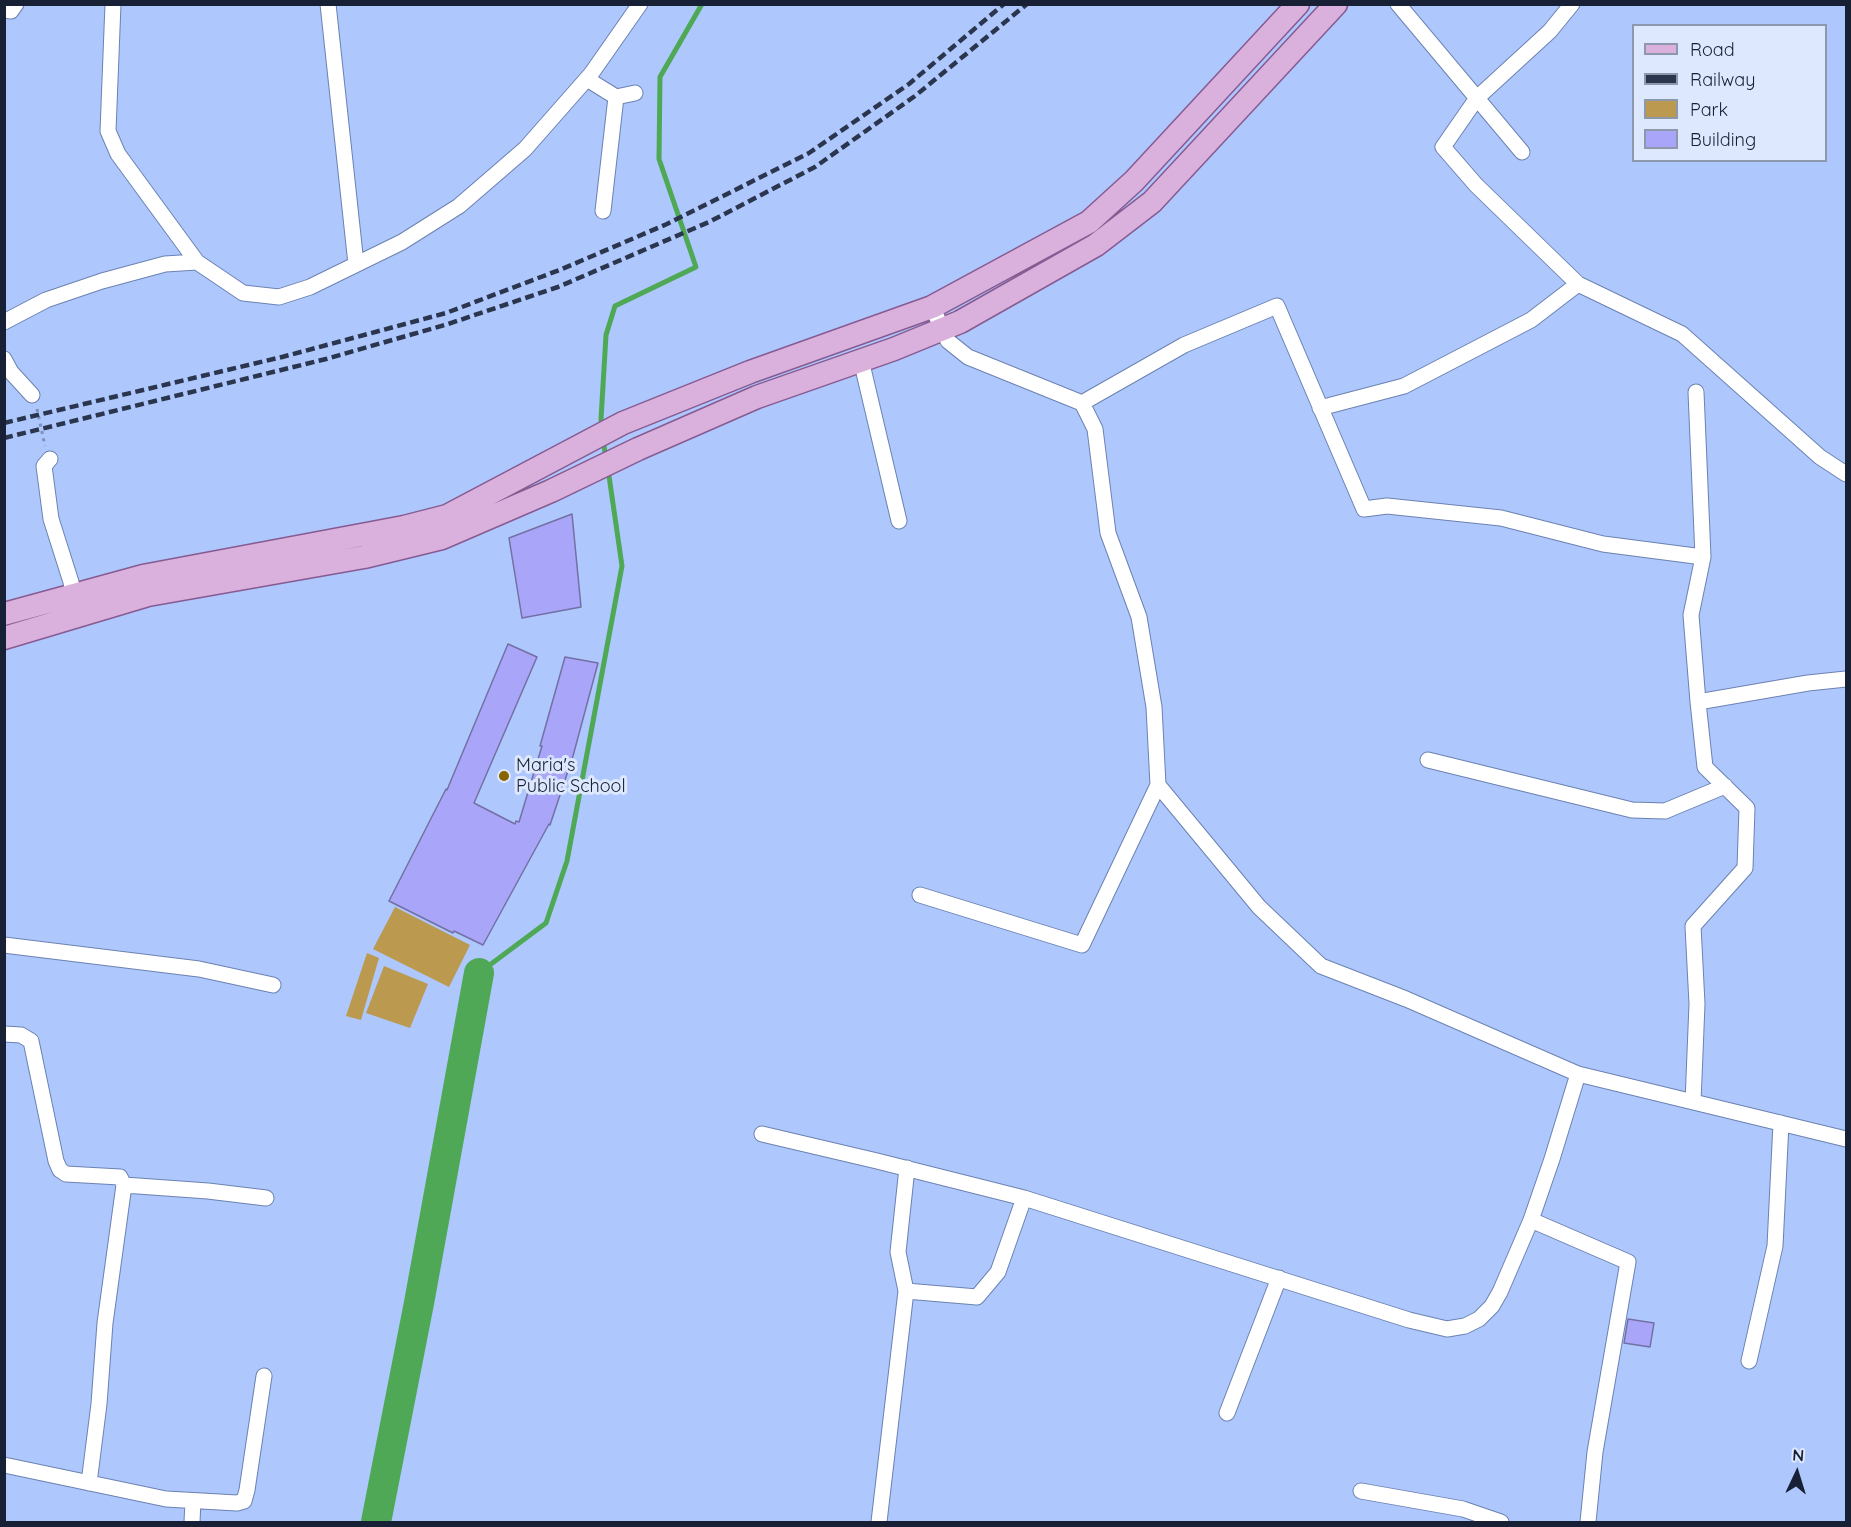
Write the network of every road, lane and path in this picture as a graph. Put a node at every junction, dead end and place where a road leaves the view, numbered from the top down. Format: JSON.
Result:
{"nodes":[{"id":1,"x":16,"y":4,"type":"edge"},
{"id":2,"x":113,"y":4,"type":"edge"},
{"id":3,"x":328,"y":4,"type":"edge"},
{"id":4,"x":640,"y":4,"type":"edge"},
{"id":5,"x":1298,"y":4,"type":"edge"},
{"id":6,"x":1336,"y":4,"type":"edge"},
{"id":7,"x":1398,"y":4,"type":"edge"},
{"id":8,"x":1572,"y":4,"type":"edge"},
{"id":9,"x":4,"y":10,"type":"edge"},
{"id":10,"x":586,"y":79,"type":"junction"},
{"id":11,"x":635,"y":93,"type":"dead end"},
{"id":12,"x":616,"y":97,"type":"junction"},
{"id":13,"x":1476,"y":98,"type":"junction"},
{"id":14,"x":1522,"y":152,"type":"dead end"},
{"id":15,"x":603,"y":211,"type":"dead end"},
{"id":16,"x":197,"y":261,"type":"junction"},
{"id":17,"x":356,"y":264,"type":"junction"},
{"id":18,"x":1578,"y":284,"type":"junction"},
{"id":19,"x":932,"y":307,"type":"junction"},
{"id":20,"x":4,"y":322,"type":"edge"},
{"id":21,"x":941,"y":330,"type":"junction"},
{"id":22,"x":4,"y":359,"type":"edge"},
{"id":23,"x":861,"y":360,"type":"junction"},
{"id":24,"x":1696,"y":392,"type":"dead end"},
{"id":25,"x":32,"y":396,"type":"joint"},
{"id":26,"x":1082,"y":403,"type":"junction"},
{"id":27,"x":1320,"y":408,"type":"junction"},
{"id":28,"x":50,"y":459,"type":"joint"},
{"id":29,"x":1846,"y":474,"type":"edge"},
{"id":30,"x":899,"y":521,"type":"dead end"},
{"id":31,"x":1702,"y":557,"type":"junction"},
{"id":32,"x":73,"y":595,"type":"junction"},
{"id":33,"x":4,"y":614,"type":"edge"},
{"id":34,"x":4,"y":638,"type":"edge"},
{"id":35,"x":1846,"y":679,"type":"edge"},
{"id":36,"x":1698,"y":702,"type":"junction"},
{"id":37,"x":1428,"y":760,"type":"dead end"},
{"id":38,"x":1158,"y":785,"type":"junction"},
{"id":39,"x":1725,"y":786,"type":"junction"},
{"id":40,"x":920,"y":895,"type":"dead end"},
{"id":41,"x":4,"y":945,"type":"edge"},
{"id":42,"x":273,"y":986,"type":"dead end"},
{"id":43,"x":4,"y":1034,"type":"edge"},
{"id":44,"x":1578,"y":1074,"type":"junction"},
{"id":45,"x":1693,"y":1102,"type":"junction"},
{"id":46,"x":1781,"y":1123,"type":"junction"},
{"id":47,"x":762,"y":1134,"type":"dead end"},
{"id":48,"x":1846,"y":1139,"type":"edge"},
{"id":49,"x":906,"y":1168,"type":"junction"},
{"id":50,"x":124,"y":1185,"type":"junction"},
{"id":51,"x":266,"y":1198,"type":"dead end"},
{"id":52,"x":1024,"y":1198,"type":"junction"},
{"id":53,"x":1531,"y":1220,"type":"junction"},
{"id":54,"x":1279,"y":1278,"type":"junction"},
{"id":55,"x":906,"y":1291,"type":"junction"},
{"id":56,"x":1749,"y":1361,"type":"dead end"},
{"id":57,"x":264,"y":1376,"type":"dead end"},
{"id":58,"x":1227,"y":1413,"type":"dead end"},
{"id":59,"x":4,"y":1465,"type":"edge"},
{"id":60,"x":89,"y":1483,"type":"junction"},
{"id":61,"x":1361,"y":1491,"type":"dead end"},
{"id":62,"x":193,"y":1500,"type":"junction"},
{"id":63,"x":192,"y":1522,"type":"edge"},
{"id":64,"x":879,"y":1522,"type":"edge"},
{"id":65,"x":1501,"y":1522,"type":"edge"},
{"id":66,"x":1588,"y":1522,"type":"edge"}],
"edges":[{"from":1,"to":9,"type":"street"},
{"from":2,"to":16,"type":"street"},
{"from":3,"to":17,"type":"street"},
{"from":4,"to":10,"type":"street"},
{"from":5,"to":19,"type":"main road"},
{"from":6,"to":21,"type":"main road"},
{"from":7,"to":13,"type":"street"},
{"from":8,"to":13,"type":"street"},
{"from":10,"to":12,"type":"street"},
{"from":10,"to":17,"type":"street"},
{"from":11,"to":12,"type":"street"},
{"from":12,"to":15,"type":"street"},
{"from":13,"to":14,"type":"street"},
{"from":13,"to":18,"type":"street"},
{"from":16,"to":17,"type":"street"},
{"from":16,"to":20,"type":"street"},
{"from":18,"to":27,"type":"street"},
{"from":18,"to":29,"type":"street"},
{"from":19,"to":21,"type":"street"},
{"from":19,"to":32,"type":"main road"},
{"from":21,"to":23,"type":"main road"},
{"from":21,"to":26,"type":"street"},
{"from":22,"to":25,"type":"street"},
{"from":23,"to":30,"type":"street"},
{"from":23,"to":34,"type":"main road"},
{"from":24,"to":31,"type":"street"},
{"from":25,"to":28,"type":"path"},
{"from":26,"to":27,"type":"street"},
{"from":26,"to":38,"type":"street"},
{"from":27,"to":31,"type":"street"},
{"from":28,"to":32,"type":"street"},
{"from":31,"to":36,"type":"street"},
{"from":32,"to":33,"type":"main road"},
{"from":35,"to":36,"type":"street"},
{"from":36,"to":39,"type":"street"},
{"from":37,"to":39,"type":"street"},
{"from":38,"to":40,"type":"street"},
{"from":38,"to":44,"type":"street"},
{"from":39,"to":45,"type":"street"},
{"from":41,"to":42,"type":"street"},
{"from":43,"to":50,"type":"street"},
{"from":44,"to":45,"type":"street"},
{"from":44,"to":53,"type":"street"},
{"from":45,"to":46,"type":"street"},
{"from":46,"to":48,"type":"street"},
{"from":46,"to":56,"type":"street"},
{"from":47,"to":49,"type":"street"},
{"from":49,"to":52,"type":"street"},
{"from":49,"to":55,"type":"street"},
{"from":50,"to":51,"type":"street"},
{"from":50,"to":60,"type":"street"},
{"from":52,"to":54,"type":"street"},
{"from":52,"to":55,"type":"street"},
{"from":53,"to":54,"type":"street"},
{"from":53,"to":66,"type":"street"},
{"from":54,"to":58,"type":"street"},
{"from":55,"to":64,"type":"street"},
{"from":57,"to":62,"type":"street"},
{"from":59,"to":60,"type":"street"},
{"from":60,"to":62,"type":"street"},
{"from":61,"to":65,"type":"street"},
{"from":62,"to":63,"type":"street"}]}
